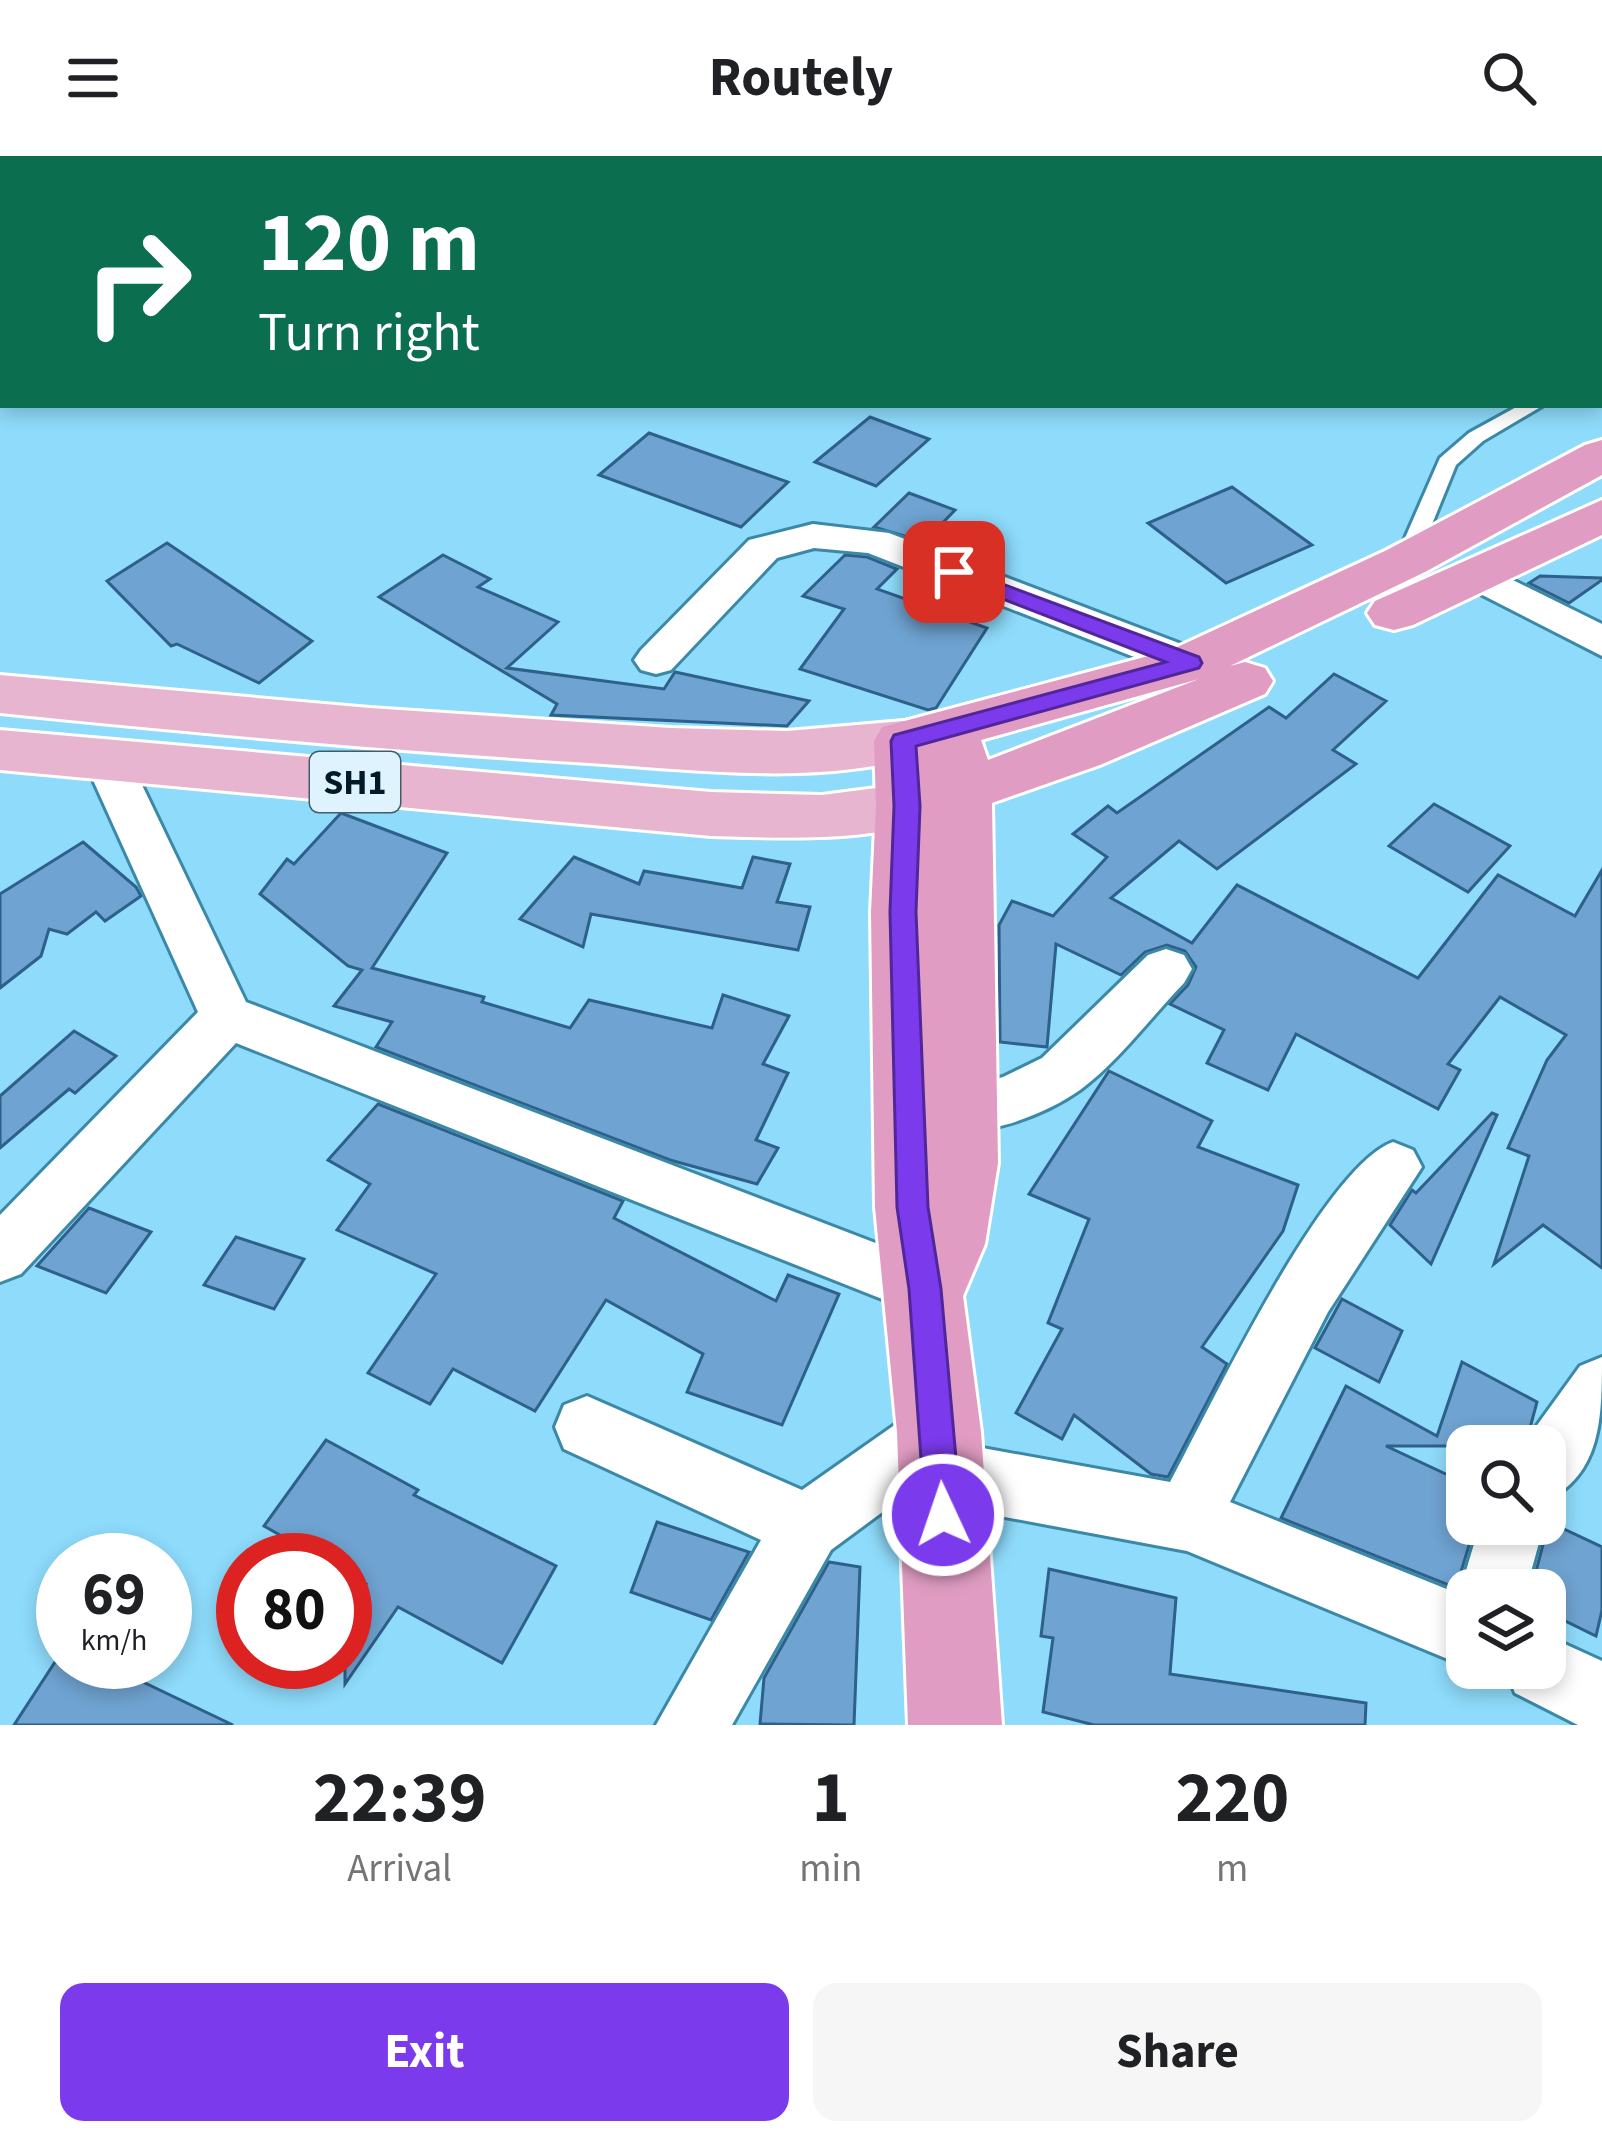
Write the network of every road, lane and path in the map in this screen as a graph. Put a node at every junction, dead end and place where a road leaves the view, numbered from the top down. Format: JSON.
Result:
{"nodes":[{"id":1,"x":1528,"y":408,"type":"edge"},
{"id":2,"x":1602,"y":455,"type":"edge"},
{"id":3,"x":1602,"y":515,"type":"edge"},
{"id":4,"x":1406,"y":561,"type":"junction"},
{"id":5,"x":1476,"y":575,"type":"junction"},
{"id":6,"x":1602,"y":642,"type":"edge"},
{"id":7,"x":656,"y":660,"type":"dead end"},
{"id":8,"x":1190,"y":663,"type":"junction"},
{"id":9,"x":0,"y":694,"type":"edge"},
{"id":10,"x":928,"y":734,"type":"junction"},
{"id":11,"x":0,"y":750,"type":"edge"},
{"id":12,"x":106,"y":760,"type":"junction"},
{"id":13,"x":935,"y":799,"type":"junction"},
{"id":14,"x":1166,"y":969,"type":"dead end"},
{"id":15,"x":227,"y":1017,"type":"junction"},
{"id":16,"x":960,"y":1111,"type":"junction"},
{"id":17,"x":1393,"y":1167,"type":"dead end"},
{"id":18,"x":0,"y":1255,"type":"edge"},
{"id":19,"x":925,"y":1289,"type":"junction"},
{"id":20,"x":1602,"y":1387,"type":"edge"},
{"id":21,"x":587,"y":1427,"type":"dead end"},
{"id":22,"x":1566,"y":1439,"type":"edge"},
{"id":23,"x":940,"y":1453,"type":"junction"},
{"id":24,"x":1187,"y":1518,"type":"junction"},
{"id":25,"x":807,"y":1526,"type":"junction"},
{"id":26,"x":1446,"y":1624,"type":"edge"},
{"id":27,"x":1566,"y":1681,"type":"edge"},
{"id":28,"x":1602,"y":1699,"type":"edge"},
{"id":29,"x":692,"y":1725,"type":"edge"},
{"id":30,"x":955,"y":1725,"type":"edge"}],
"edges":[{"from":1,"to":4,"type":"lane"},
{"from":2,"to":4,"type":"highway"},
{"from":3,"to":5,"type":"highway"},
{"from":4,"to":8,"type":"highway"},
{"from":5,"to":6,"type":"street"},
{"from":5,"to":13,"type":"highway"},
{"from":7,"to":8,"type":"street"},
{"from":8,"to":10,"type":"highway"},
{"from":9,"to":10,"type":"main road","number":"SH1"},
{"from":10,"to":13,"type":"highway"},
{"from":11,"to":12,"type":"main road","number":"SH1"},
{"from":12,"to":13,"type":"main road","number":"SH1"},
{"from":12,"to":15,"type":"street"},
{"from":13,"to":16,"type":"highway"},
{"from":13,"to":19,"type":"highway"},
{"from":14,"to":16,"type":"street"},
{"from":15,"to":18,"type":"street"},
{"from":15,"to":19,"type":"street"},
{"from":16,"to":19,"type":"highway"},
{"from":17,"to":24,"type":"street"},
{"from":19,"to":23,"type":"highway"},
{"from":20,"to":22,"type":"street"},
{"from":21,"to":25,"type":"street"},
{"from":23,"to":24,"type":"street"},
{"from":23,"to":25,"type":"street"},
{"from":23,"to":30,"type":"highway"},
{"from":24,"to":26,"type":"street"},
{"from":25,"to":29,"type":"street"},
{"from":27,"to":28,"type":"street"}]}
